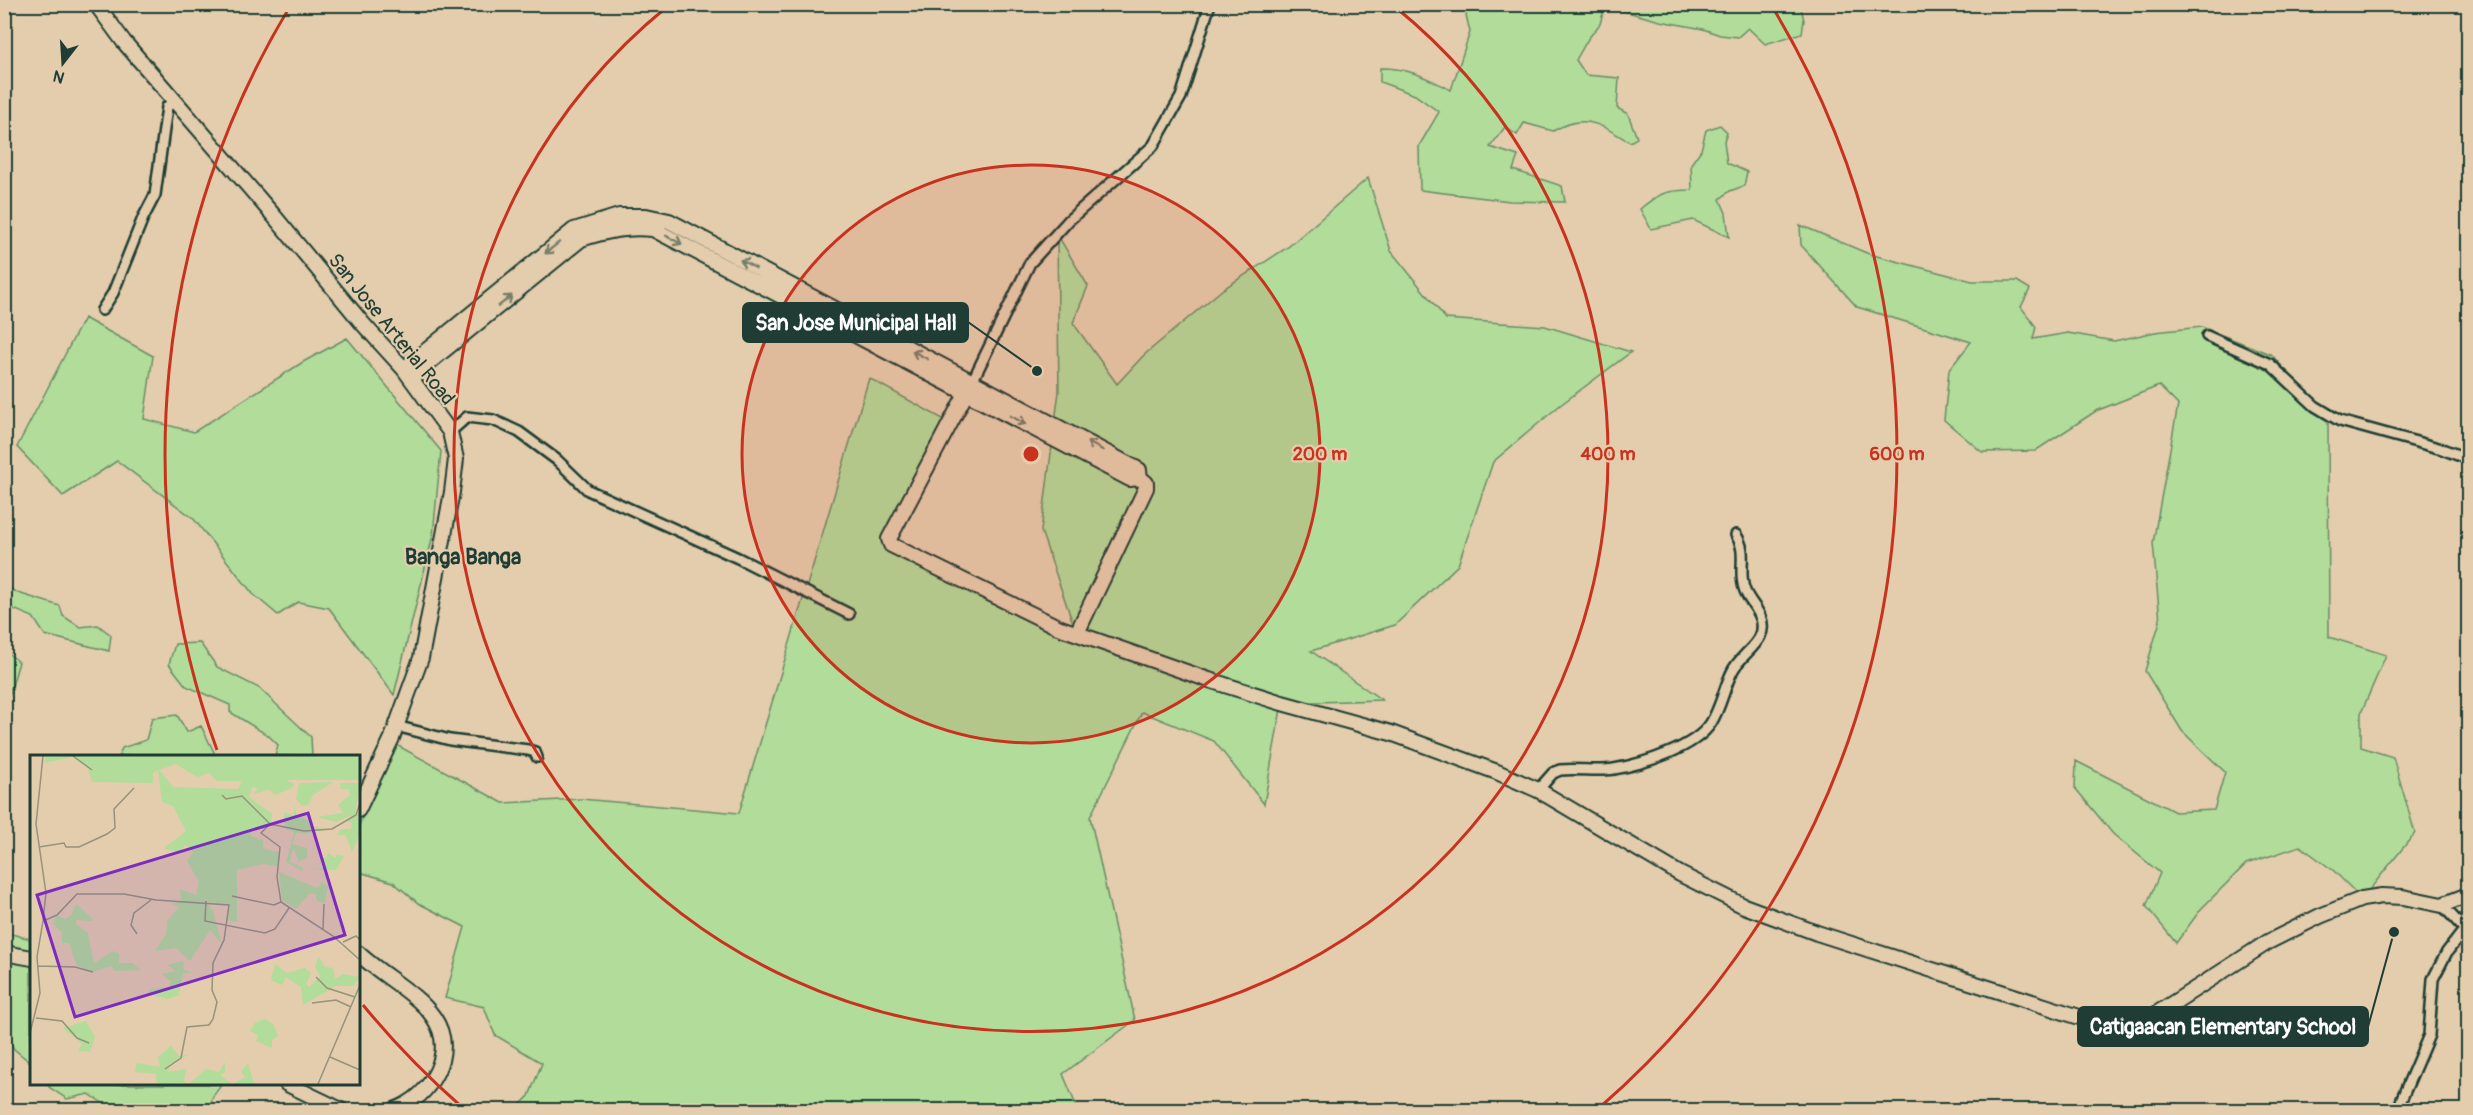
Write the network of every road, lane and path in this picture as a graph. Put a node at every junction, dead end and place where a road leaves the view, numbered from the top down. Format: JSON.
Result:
{"nodes":[{"id":1,"x":96,"y":4,"type":"edge"},
{"id":2,"x":1210,"y":4,"type":"edge"},
{"id":3,"x":174,"y":100,"type":"junction"},
{"id":4,"x":102,"y":310,"type":"dead end"},
{"id":5,"x":2207,"y":336,"type":"dead end"},
{"id":6,"x":407,"y":373,"type":"junction"},
{"id":7,"x":969,"y":388,"type":"junction"},
{"id":8,"x":450,"y":432,"type":"junction"},
{"id":9,"x":2469,"y":459,"type":"edge"},
{"id":10,"x":1736,"y":535,"type":"dead end"},
{"id":11,"x":849,"y":614,"type":"dead end"},
{"id":12,"x":1077,"y":633,"type":"junction"},
{"id":13,"x":396,"y":726,"type":"junction"},
{"id":14,"x":537,"y":757,"type":"dead end"},
{"id":15,"x":1538,"y":790,"type":"junction"},
{"id":16,"x":360,"y":806,"type":"edge"},
{"id":17,"x":2469,"y":895,"type":"edge"},
{"id":18,"x":2442,"y":905,"type":"junction"},
{"id":19,"x":2468,"y":929,"type":"edge"},
{"id":20,"x":4,"y":953,"type":"edge"},
{"id":21,"x":360,"y":955,"type":"edge"},
{"id":22,"x":30,"y":958,"type":"edge"},
{"id":23,"x":291,"y":1085,"type":"edge"},
{"id":24,"x":341,"y":1110,"type":"edge"},
{"id":25,"x":394,"y":1110,"type":"edge"},
{"id":26,"x":2399,"y":1110,"type":"edge"}],
"edges":[{"from":1,"to":3,"type":"street","name":"San Jose Arterial Road"},
{"from":2,"to":7,"type":"street"},
{"from":3,"to":4,"type":"street"},
{"from":3,"to":6,"type":"street","name":"San Jose Arterial Road"},
{"from":5,"to":9,"type":"street"},
{"from":6,"to":7,"type":"street"},
{"from":6,"to":8,"type":"street","name":"San Jose Arterial Road"},
{"from":7,"to":12,"type":"street"},
{"from":7,"to":12,"type":"street"},
{"from":8,"to":11,"type":"street"},
{"from":8,"to":13,"type":"street","name":"San Jose Arterial Road"},
{"from":10,"to":15,"type":"street"},
{"from":12,"to":15,"type":"street"},
{"from":13,"to":14,"type":"street"},
{"from":13,"to":16,"type":"street","name":"San Jose Arterial Road"},
{"from":15,"to":18,"type":"street"},
{"from":17,"to":18,"type":"street"},
{"from":18,"to":19,"type":"street"},
{"from":19,"to":26,"type":"street"},
{"from":20,"to":22,"type":"street"},
{"from":21,"to":25,"type":"street"},
{"from":23,"to":24,"type":"street"}]}
